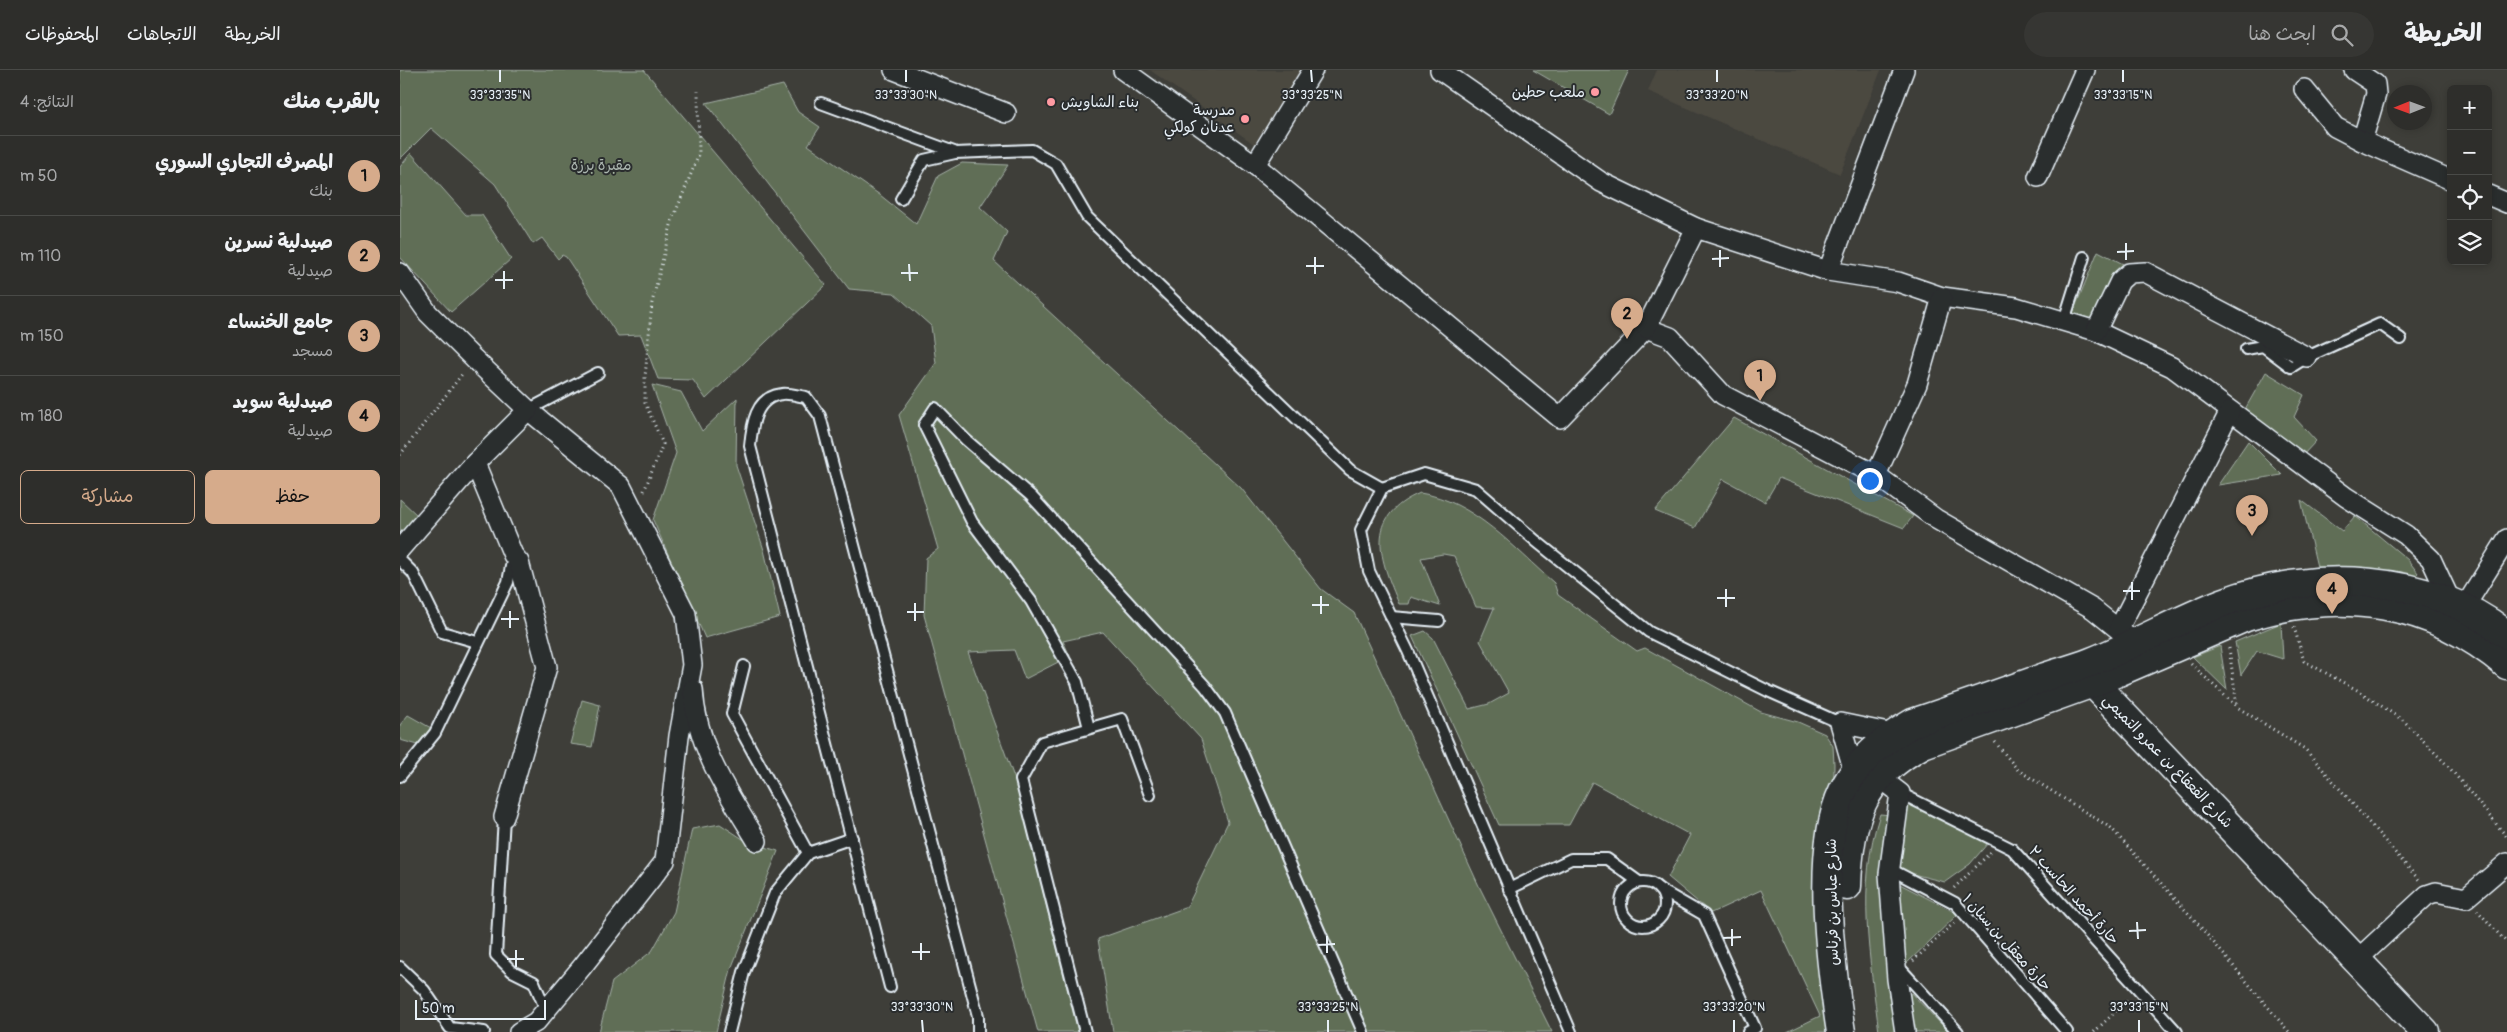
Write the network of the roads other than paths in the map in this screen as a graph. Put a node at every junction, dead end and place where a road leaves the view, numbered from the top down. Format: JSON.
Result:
{"nodes":[{"id":1,"x":894,"y":70,"type":"edge"},
{"id":2,"x":1123,"y":70,"type":"edge"},
{"id":3,"x":1313,"y":70,"type":"edge"},
{"id":4,"x":1440,"y":70,"type":"edge"},
{"id":5,"x":1904,"y":70,"type":"edge"},
{"id":6,"x":2085,"y":70,"type":"edge"},
{"id":7,"x":2354,"y":70,"type":"edge"},
{"id":8,"x":2304,"y":89,"type":"dead end"},
{"id":9,"x":821,"y":103,"type":"dead end"},
{"id":10,"x":1006,"y":113,"type":"dead end"},
{"id":11,"x":2362,"y":141,"type":"junction"},
{"id":12,"x":955,"y":153,"type":"junction"},
{"id":13,"x":1255,"y":165,"type":"junction"},
{"id":14,"x":2038,"y":177,"type":"dead end"},
{"id":15,"x":2447,"y":178,"type":"edge"},
{"id":16,"x":2492,"y":197,"type":"edge"},
{"id":17,"x":901,"y":199,"type":"dead end"},
{"id":18,"x":2507,"y":203,"type":"edge"},
{"id":19,"x":1696,"y":228,"type":"junction"},
{"id":20,"x":2084,"y":257,"type":"dead end"},
{"id":21,"x":1828,"y":271,"type":"junction"},
{"id":22,"x":400,"y":272,"type":"edge"},
{"id":23,"x":1942,"y":297,"type":"junction"},
{"id":24,"x":2064,"y":321,"type":"junction"},
{"id":25,"x":1646,"y":328,"type":"junction"},
{"id":26,"x":2096,"y":331,"type":"junction"},
{"id":27,"x":2401,"y":339,"type":"dead end"},
{"id":28,"x":2246,"y":349,"type":"dead end"},
{"id":29,"x":2307,"y":357,"type":"junction"},
{"id":30,"x":598,"y":373,"type":"dead end"},
{"id":31,"x":528,"y":410,"type":"junction"},
{"id":32,"x":2230,"y":411,"type":"junction"},
{"id":33,"x":475,"y":463,"type":"junction"},
{"id":34,"x":1876,"y":476,"type":"junction"},
{"id":35,"x":1382,"y":488,"type":"junction"},
{"id":36,"x":2507,"y":539,"type":"edge"},
{"id":37,"x":400,"y":549,"type":"edge"},
{"id":38,"x":513,"y":554,"type":"junction"},
{"id":39,"x":400,"y":560,"type":"edge"},
{"id":40,"x":2457,"y":605,"type":"junction"},
{"id":41,"x":1391,"y":617,"type":"junction"},
{"id":42,"x":1439,"y":620,"type":"dead end"},
{"id":43,"x":2127,"y":635,"type":"junction"},
{"id":44,"x":2507,"y":635,"type":"edge"},
{"id":45,"x":477,"y":642,"type":"junction"},
{"id":46,"x":692,"y":665,"type":"junction"},
{"id":47,"x":2507,"y":665,"type":"edge"},
{"id":48,"x":744,"y":666,"type":"dead end"},
{"id":49,"x":2092,"y":673,"type":"junction"},
{"id":50,"x":1840,"y":723,"type":"junction"},
{"id":51,"x":1089,"y":728,"type":"junction"},
{"id":52,"x":1902,"y":742,"type":"junction"},
{"id":53,"x":400,"y":776,"type":"edge"},
{"id":54,"x":1876,"y":783,"type":"junction"},
{"id":55,"x":1150,"y":794,"type":"dead end"},
{"id":56,"x":504,"y":817,"type":"joint"},
{"id":57,"x":852,"y":838,"type":"junction"},
{"id":58,"x":757,"y":841,"type":"dead end"},
{"id":59,"x":808,"y":853,"type":"junction"},
{"id":60,"x":2507,"y":863,"type":"edge"},
{"id":61,"x":1890,"y":869,"type":"junction"},
{"id":62,"x":1639,"y":882,"type":"junction"},
{"id":63,"x":1509,"y":889,"type":"junction"},
{"id":64,"x":1659,"y":889,"type":"junction"},
{"id":65,"x":2358,"y":959,"type":"junction"},
{"id":66,"x":400,"y":967,"type":"edge"},
{"id":67,"x":1900,"y":967,"type":"junction"},
{"id":68,"x":890,"y":987,"type":"dead end"},
{"id":69,"x":546,"y":1010,"type":"junction"},
{"id":70,"x":484,"y":1032,"type":"edge"},
{"id":71,"x":519,"y":1032,"type":"edge"},
{"id":72,"x":729,"y":1032,"type":"edge"},
{"id":73,"x":978,"y":1032,"type":"edge"},
{"id":74,"x":1085,"y":1032,"type":"edge"},
{"id":75,"x":1363,"y":1032,"type":"edge"},
{"id":76,"x":1572,"y":1032,"type":"edge"},
{"id":77,"x":1748,"y":1032,"type":"edge"},
{"id":78,"x":1841,"y":1032,"type":"edge"},
{"id":79,"x":1857,"y":1032,"type":"edge"},
{"id":80,"x":1905,"y":1032,"type":"edge"},
{"id":81,"x":1958,"y":1032,"type":"edge"},
{"id":82,"x":2067,"y":1032,"type":"edge"},
{"id":83,"x":2177,"y":1032,"type":"edge"},
{"id":84,"x":2425,"y":1032,"type":"edge"}],
"edges":[{"from":1,"to":10,"type":"street"},
{"from":2,"to":13,"type":"street"},
{"from":3,"to":13,"type":"street"},
{"from":4,"to":19,"type":"street"},
{"from":5,"to":21,"type":"street"},
{"from":6,"to":14,"type":"street"},
{"from":7,"to":11,"type":"street"},
{"from":8,"to":11,"type":"street"},
{"from":9,"to":12,"type":"lane"},
{"from":11,"to":15,"type":"street"},
{"from":12,"to":17,"type":"lane"},
{"from":12,"to":35,"type":"lane"},
{"from":13,"to":25,"type":"street"},
{"from":16,"to":18,"type":"street"},
{"from":19,"to":21,"type":"street"},
{"from":19,"to":25,"type":"street"},
{"from":20,"to":24,"type":"lane"},
{"from":21,"to":23,"type":"street"},
{"from":22,"to":31,"type":"street"},
{"from":23,"to":24,"type":"street"},
{"from":23,"to":34,"type":"street"},
{"from":24,"to":26,"type":"street"},
{"from":25,"to":34,"type":"street"},
{"from":26,"to":29,"type":"street"},
{"from":26,"to":32,"type":"street"},
{"from":27,"to":29,"type":"lane"},
{"from":28,"to":29,"type":"lane"},
{"from":30,"to":31,"type":"lane"},
{"from":31,"to":33,"type":"street"},
{"from":31,"to":46,"type":"street"},
{"from":32,"to":40,"type":"street"},
{"from":32,"to":43,"type":"street"},
{"from":33,"to":37,"type":"street"},
{"from":33,"to":38,"type":"street"},
{"from":34,"to":43,"type":"street"},
{"from":35,"to":41,"type":"lane"},
{"from":35,"to":50,"type":"lane"},
{"from":36,"to":40,"type":"street"},
{"from":38,"to":45,"type":"lane"},
{"from":38,"to":56,"type":"street"},
{"from":39,"to":45,"type":"lane"},
{"from":40,"to":43,"type":"main road"},
{"from":40,"to":44,"type":"main road"},
{"from":41,"to":42,"type":"lane"},
{"from":41,"to":63,"type":"lane"},
{"from":43,"to":49,"type":"main road"},
{"from":45,"to":53,"type":"lane"},
{"from":46,"to":58,"type":"street"},
{"from":46,"to":69,"type":"street"},
{"from":47,"to":49,"type":"main road","name":"شارع القعقاع بن عمرو التميمي"},
{"from":48,"to":59,"type":"lane"},
{"from":49,"to":52,"type":"main road","name":"شارع عباس بن فرناس"},
{"from":49,"to":52,"type":"main road","name":"شارع عباس بن فرناس"},
{"from":49,"to":65,"type":"main road","name":"شارع القعقاع بن عمرو التميمي"},
{"from":50,"to":52,"type":"street"},
{"from":50,"to":54,"type":"street"},
{"from":51,"to":55,"type":"lane"},
{"from":51,"to":74,"type":"lane"},
{"from":51,"to":75,"type":"lane"},
{"from":52,"to":54,"type":"main road","name":"شارع عباس بن فرناس"},
{"from":54,"to":61,"type":"street"},
{"from":54,"to":78,"type":"main road","name":"شارع عباس بن فرناس"},
{"from":54,"to":79,"type":"main road","name":"شارع عباس بن فرناس"},
{"from":54,"to":83,"type":"lane","name":"حارة أحمد الحاسب ٣"},
{"from":56,"to":69,"type":"lane"},
{"from":57,"to":59,"type":"lane"},
{"from":57,"to":68,"type":"lane"},
{"from":57,"to":73,"type":"lane"},
{"from":59,"to":72,"type":"lane"},
{"from":60,"to":65,"type":"street"},
{"from":61,"to":67,"type":"street"},
{"from":61,"to":82,"type":"lane","name":"حارة معقل بن سنان ١"},
{"from":62,"to":63,"type":"lane"},
{"from":62,"to":64,"type":"lane"},
{"from":62,"to":64,"type":"lane"},
{"from":63,"to":76,"type":"lane"},
{"from":64,"to":77,"type":"lane"},
{"from":65,"to":84,"type":"main road","name":"شارع القعقاع بن عمرو التميمي"},
{"from":66,"to":70,"type":"lane"},
{"from":67,"to":80,"type":"street"},
{"from":67,"to":81,"type":"lane"},
{"from":69,"to":71,"type":"street"}]}
